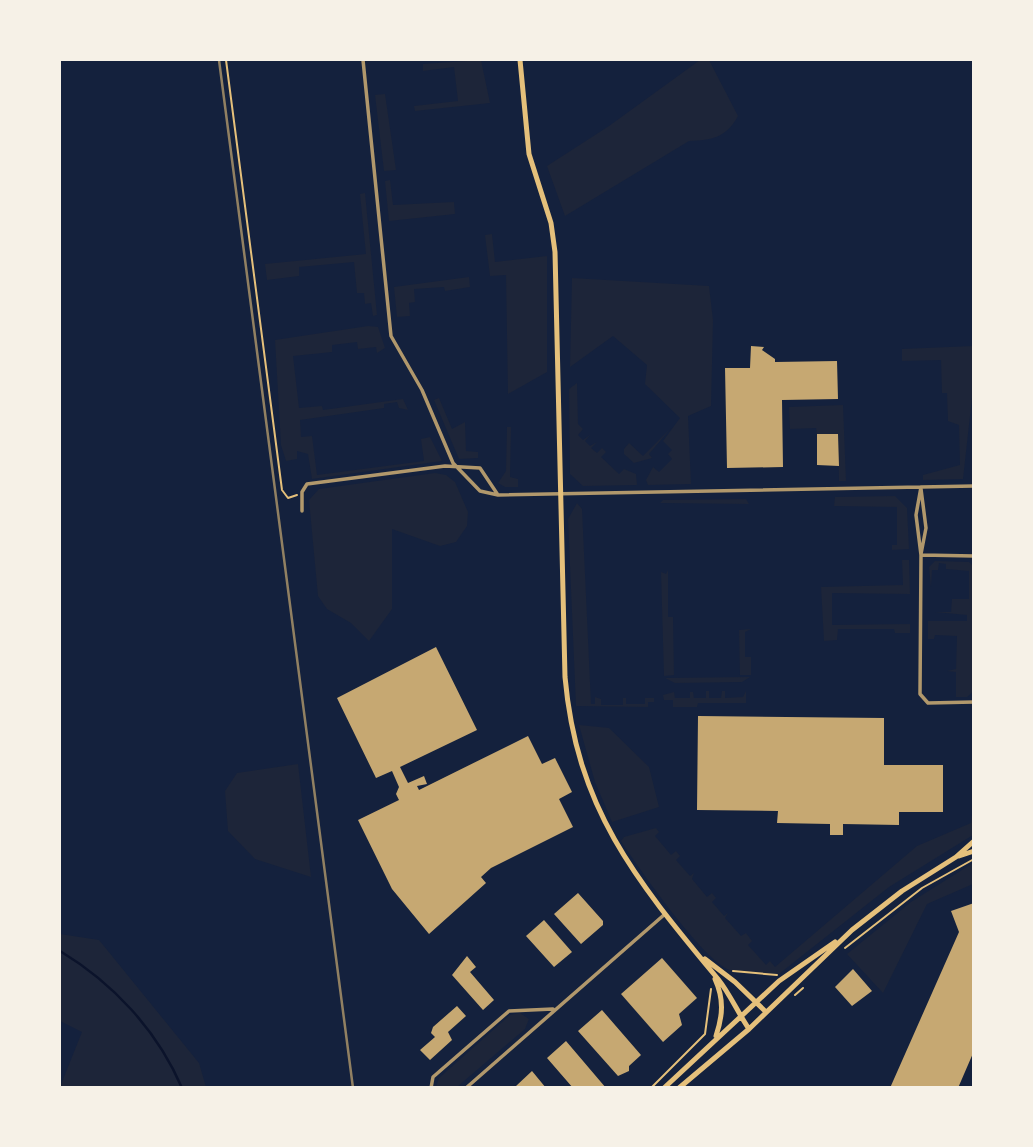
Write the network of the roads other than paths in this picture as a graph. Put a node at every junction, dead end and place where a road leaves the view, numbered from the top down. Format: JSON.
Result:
{"nodes":[{"id":1,"x":363,"y":60,"type":"edge"},
{"id":2,"x":520,"y":60,"type":"edge"},
{"id":3,"x":456,"y":467,"type":"junction"},
{"id":4,"x":974,"y":486,"type":"edge"},
{"id":5,"x":921,"y":487,"type":"junction"},
{"id":6,"x":561,"y":494,"type":"junction"},
{"id":7,"x":498,"y":495,"type":"junction"},
{"id":8,"x":303,"y":511,"type":"dead end"},
{"id":9,"x":921,"y":555,"type":"junction"},
{"id":10,"x":974,"y":556,"type":"edge"},
{"id":11,"x":974,"y":702,"type":"edge"},
{"id":12,"x":974,"y":841,"type":"edge"},
{"id":13,"x":974,"y":851,"type":"edge"},
{"id":14,"x":956,"y":857,"type":"junction"},
{"id":15,"x":665,"y":914,"type":"junction"},
{"id":16,"x":852,"y":930,"type":"junction"},
{"id":17,"x":699,"y":955,"type":"junction"},
{"id":18,"x":712,"y":972,"type":"junction"},
{"id":19,"x":757,"y":1001,"type":"junction"},
{"id":20,"x":555,"y":1009,"type":"junction"},
{"id":21,"x":766,"y":1012,"type":"junction"},
{"id":22,"x":739,"y":1016,"type":"junction"},
{"id":23,"x":749,"y":1029,"type":"junction"},
{"id":24,"x":715,"y":1040,"type":"junction"},
{"id":25,"x":431,"y":1087,"type":"edge"},
{"id":26,"x":466,"y":1087,"type":"edge"},
{"id":27,"x":664,"y":1087,"type":"edge"},
{"id":28,"x":679,"y":1087,"type":"edge"}],
"edges":[{"from":1,"to":3,"type":"street"},
{"from":2,"to":6,"type":"main road"},
{"from":3,"to":7,"type":"street"},
{"from":3,"to":7,"type":"street"},
{"from":3,"to":8,"type":"street"},
{"from":4,"to":5,"type":"street"},
{"from":5,"to":6,"type":"street"},
{"from":5,"to":9,"type":"street"},
{"from":5,"to":9,"type":"street"},
{"from":6,"to":7,"type":"street"},
{"from":6,"to":15,"type":"main road"},
{"from":9,"to":10,"type":"street"},
{"from":9,"to":11,"type":"street"},
{"from":12,"to":14,"type":"main road"},
{"from":13,"to":14,"type":"main road"},
{"from":14,"to":16,"type":"main road"},
{"from":15,"to":17,"type":"main road"},
{"from":15,"to":20,"type":"street"},
{"from":16,"to":19,"type":"main road"},
{"from":16,"to":21,"type":"main road"},
{"from":17,"to":18,"type":"main road"},
{"from":17,"to":19,"type":"main road"},
{"from":18,"to":22,"type":"main road"},
{"from":18,"to":24,"type":"main road"},
{"from":19,"to":21,"type":"main road"},
{"from":19,"to":22,"type":"main road"},
{"from":20,"to":25,"type":"street"},
{"from":20,"to":26,"type":"street"},
{"from":21,"to":23,"type":"main road"},
{"from":22,"to":23,"type":"main road"},
{"from":22,"to":24,"type":"main road"},
{"from":23,"to":28,"type":"main road"},
{"from":24,"to":27,"type":"main road"}]}
